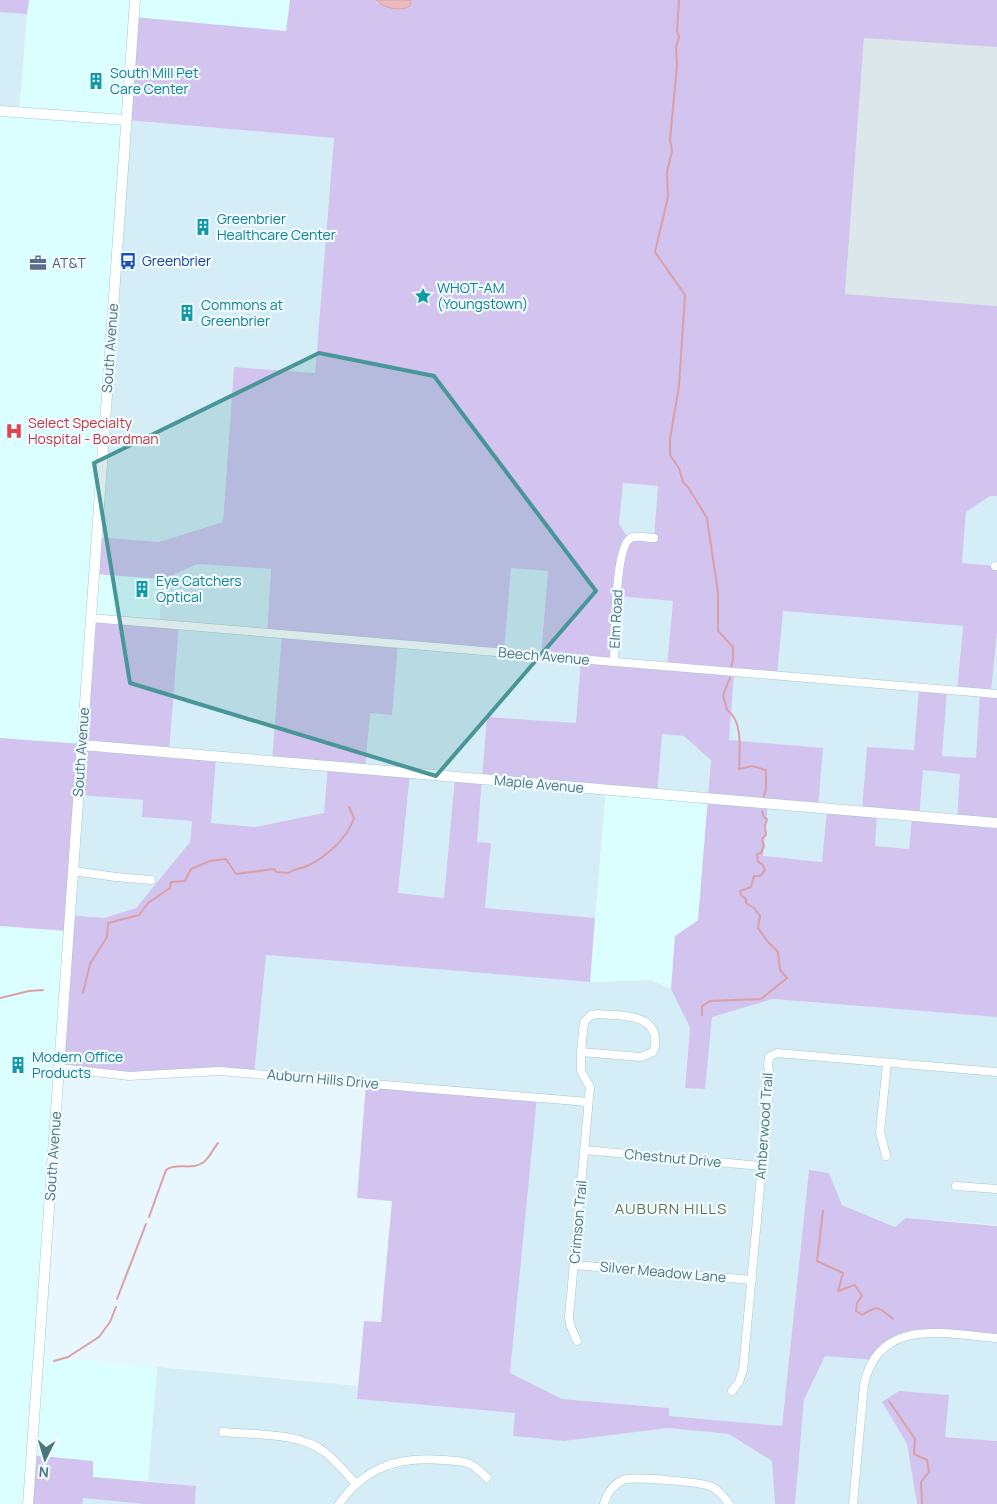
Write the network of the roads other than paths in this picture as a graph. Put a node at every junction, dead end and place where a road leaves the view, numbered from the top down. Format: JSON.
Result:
{"nodes":[{"id":1,"x":135,"y":0,"type":"edge"},
{"id":2,"x":0,"y":111,"type":"edge"},
{"id":3,"x":126,"y":120,"type":"junction"},
{"id":4,"x":654,"y":538,"type":"dead end"},
{"id":5,"x":91,"y":618,"type":"junction"},
{"id":6,"x":614,"y":662,"type":"junction"},
{"id":7,"x":997,"y":694,"type":"edge"},
{"id":8,"x":82,"y":745,"type":"junction"},
{"id":9,"x":997,"y":824,"type":"edge"},
{"id":10,"x":73,"y":871,"type":"junction"},
{"id":11,"x":151,"y":880,"type":"dead end"},
{"id":12,"x":581,"y":1052,"type":"junction"},
{"id":13,"x":887,"y":1063,"type":"junction"},
{"id":14,"x":59,"y":1068,"type":"junction"},
{"id":15,"x":997,"y":1072,"type":"edge"},
{"id":16,"x":588,"y":1102,"type":"junction"},
{"id":17,"x":584,"y":1150,"type":"junction"},
{"id":18,"x":886,"y":1156,"type":"dead end"},
{"id":19,"x":761,"y":1166,"type":"junction"},
{"id":20,"x":956,"y":1186,"type":"dead end"},
{"id":21,"x":997,"y":1189,"type":"edge"},
{"id":22,"x":574,"y":1264,"type":"junction"},
{"id":23,"x":752,"y":1280,"type":"junction"},
{"id":24,"x":997,"y":1338,"type":"edge"},
{"id":25,"x":577,"y":1340,"type":"dead end"},
{"id":26,"x":732,"y":1392,"type":"dead end"},
{"id":27,"x":223,"y":1432,"type":"dead end"},
{"id":28,"x":486,"y":1478,"type":"dead end"},
{"id":29,"x":356,"y":1484,"type":"junction"},
{"id":30,"x":28,"y":1504,"type":"edge"},
{"id":31,"x":339,"y":1504,"type":"edge"},
{"id":32,"x":604,"y":1504,"type":"edge"},
{"id":33,"x":729,"y":1504,"type":"edge"},
{"id":34,"x":853,"y":1504,"type":"edge"}],
"edges":[{"from":1,"to":3,"type":"main road","name":"South Avenue"},
{"from":2,"to":3,"type":"main road"},
{"from":3,"to":5,"type":"main road","name":"South Avenue"},
{"from":4,"to":6,"type":"street","name":"Elm Road"},
{"from":5,"to":6,"type":"street","name":"Beech Avenue"},
{"from":5,"to":8,"type":"main road","name":"South Avenue"},
{"from":6,"to":7,"type":"street","name":"Beech Avenue"},
{"from":8,"to":9,"type":"main road","name":"Maple Avenue"},
{"from":8,"to":10,"type":"main road","name":"South Avenue"},
{"from":10,"to":11,"type":"street"},
{"from":10,"to":14,"type":"main road","name":"South Avenue"},
{"from":12,"to":12,"type":"street","name":"Crimson Trail"},
{"from":12,"to":16,"type":"street","name":"Crimson Trail"},
{"from":13,"to":15,"type":"street","name":"Amberwood Trail"},
{"from":13,"to":18,"type":"street"},
{"from":13,"to":19,"type":"street","name":"Amberwood Trail"},
{"from":14,"to":16,"type":"street","name":"Auburn Hills Drive"},
{"from":14,"to":30,"type":"main road","name":"South Avenue"},
{"from":16,"to":17,"type":"street","name":"Crimson Trail"},
{"from":17,"to":19,"type":"street","name":"Chestnut Drive"},
{"from":17,"to":22,"type":"street","name":"Crimson Trail"},
{"from":19,"to":23,"type":"street","name":"Amberwood Trail"},
{"from":20,"to":21,"type":"street"},
{"from":22,"to":23,"type":"street","name":"Silver Meadow Lane"},
{"from":22,"to":25,"type":"street","name":"Crimson Trail"},
{"from":23,"to":26,"type":"street","name":"Amberwood Trail"},
{"from":24,"to":34,"type":"street"},
{"from":27,"to":29,"type":"street"},
{"from":28,"to":29,"type":"street"},
{"from":29,"to":31,"type":"street"},
{"from":32,"to":33,"type":"street"}]}
